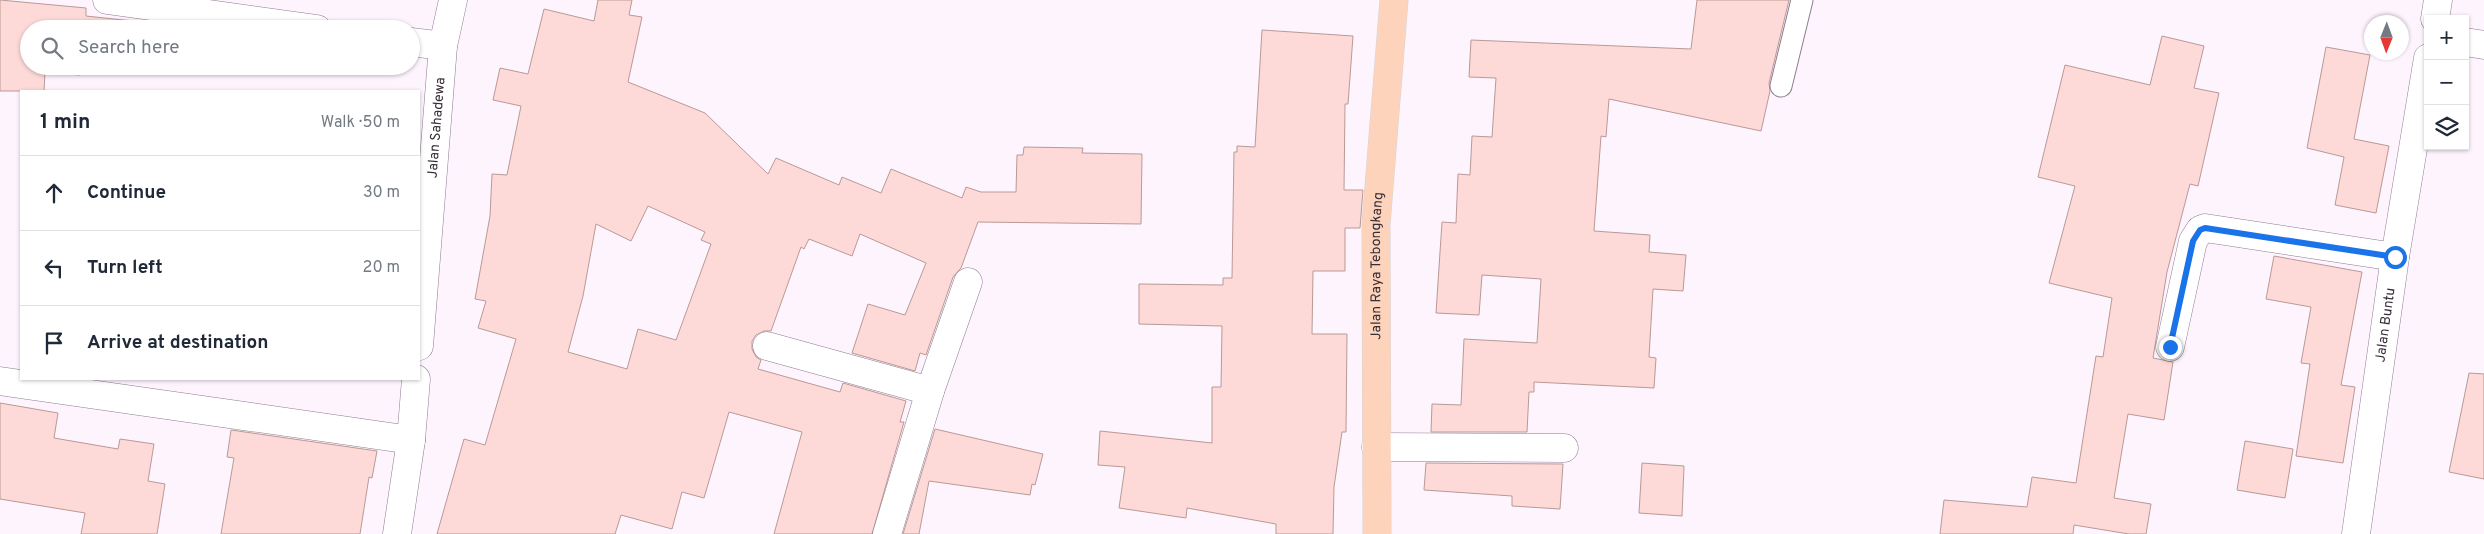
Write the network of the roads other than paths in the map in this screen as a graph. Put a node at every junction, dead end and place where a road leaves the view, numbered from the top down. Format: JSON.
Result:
{"nodes":[{"id":1,"x":107,"y":0,"type":"edge"},
{"id":2,"x":453,"y":0,"type":"edge"},
{"id":3,"x":1394,"y":0,"type":"edge"},
{"id":4,"x":1802,"y":0,"type":"edge"},
{"id":5,"x":2438,"y":0,"type":"edge"},
{"id":6,"x":2435,"y":15,"type":"edge"},
{"id":7,"x":252,"y":20,"type":"edge"},
{"id":8,"x":420,"y":43,"type":"edge"},
{"id":9,"x":2469,"y":43,"type":"edge"},
{"id":10,"x":2484,"y":45,"type":"edge"},
{"id":11,"x":443,"y":46,"type":"junction"},
{"id":12,"x":2428,"y":60,"type":"edge"},
{"id":13,"x":1781,"y":86,"type":"dead end"},
{"id":14,"x":2395,"y":257,"type":"junction"},
{"id":15,"x":968,"y":282,"type":"dead end"},
{"id":16,"x":420,"y":334,"type":"edge"},
{"id":17,"x":768,"y":346,"type":"dead end"},
{"id":18,"x":2170,"y":347,"type":"dead end"},
{"id":19,"x":416,"y":380,"type":"edge"},
{"id":20,"x":0,"y":381,"type":"edge"},
{"id":21,"x":930,"y":391,"type":"junction"},
{"id":22,"x":411,"y":440,"type":"junction"},
{"id":23,"x":1376,"y":447,"type":"junction"},
{"id":24,"x":1564,"y":448,"type":"dead end"},
{"id":25,"x":397,"y":534,"type":"edge"},
{"id":26,"x":888,"y":534,"type":"edge"},
{"id":27,"x":1376,"y":534,"type":"edge"},
{"id":28,"x":2356,"y":534,"type":"edge"}],
"edges":[{"from":1,"to":7,"type":"street"},
{"from":2,"to":11,"type":"street","name":"Jalan Sahadewa"},
{"from":3,"to":23,"type":"main road","name":"Jalan Raya Tebongkang"},
{"from":4,"to":13,"type":"lane"},
{"from":5,"to":6,"type":"street"},
{"from":8,"to":11,"type":"street"},
{"from":9,"to":10,"type":"street"},
{"from":11,"to":16,"type":"street","name":"Jalan Sahadewa"},
{"from":12,"to":14,"type":"street","name":"Jalan Buntu"},
{"from":14,"to":18,"type":"street"},
{"from":14,"to":28,"type":"street","name":"Jalan Buntu"},
{"from":15,"to":21,"type":"street"},
{"from":17,"to":21,"type":"street"},
{"from":19,"to":22,"type":"street"},
{"from":20,"to":22,"type":"street"},
{"from":21,"to":26,"type":"street"},
{"from":22,"to":25,"type":"street"},
{"from":23,"to":24,"type":"street"},
{"from":23,"to":27,"type":"main road","name":"Jalan Raya Tebongkang"}]}
